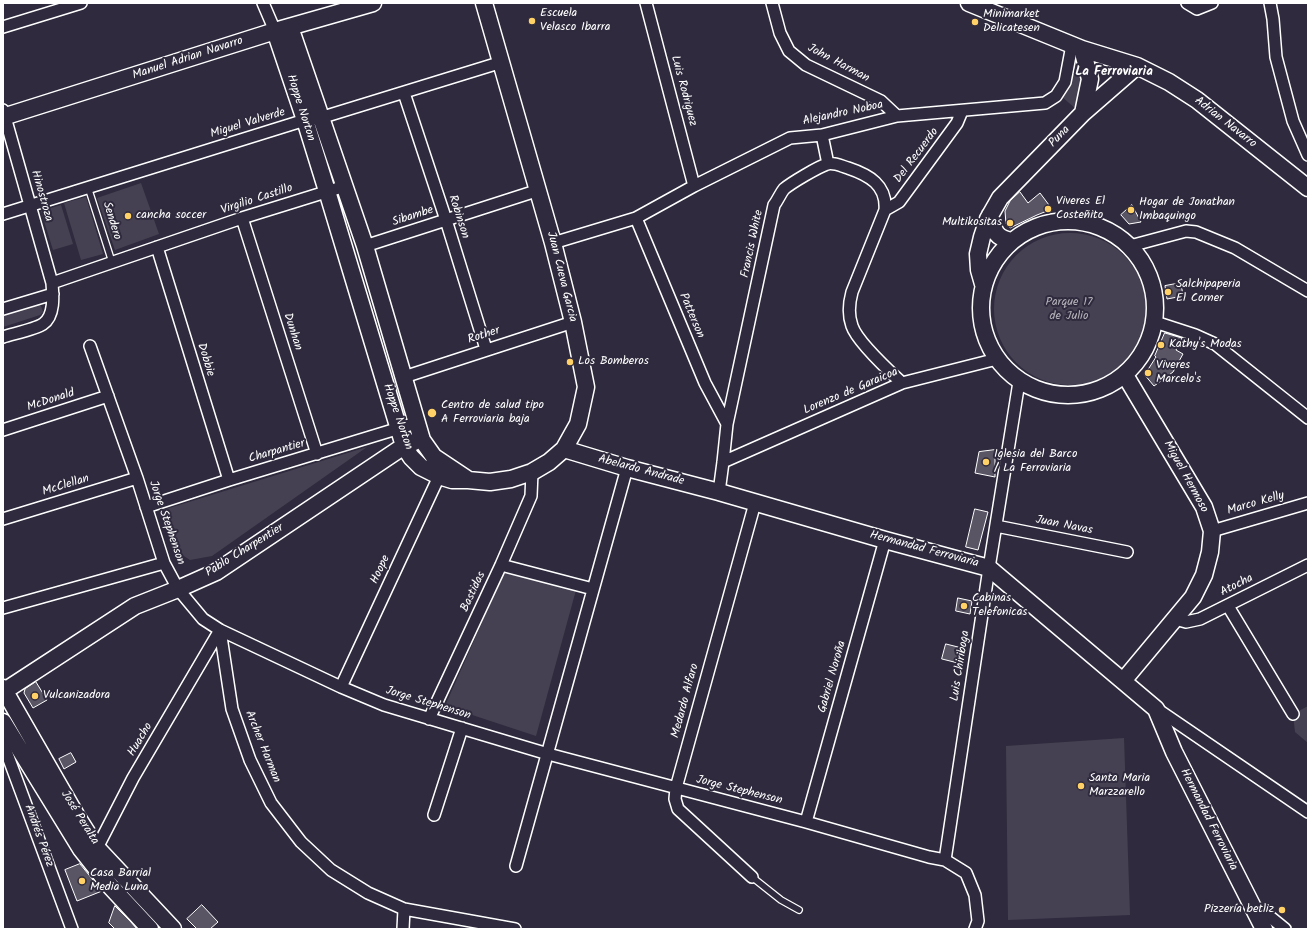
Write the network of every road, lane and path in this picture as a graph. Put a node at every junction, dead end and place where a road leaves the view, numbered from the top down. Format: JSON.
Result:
{"nodes":[{"id":1,"x":80,"y":3,"type":"edge"},
{"id":2,"x":264,"y":3,"type":"edge"},
{"id":3,"x":373,"y":3,"type":"edge"},
{"id":4,"x":484,"y":3,"type":"edge"},
{"id":5,"x":646,"y":3,"type":"edge"},
{"id":6,"x":772,"y":3,"type":"edge"},
{"id":7,"x":969,"y":3,"type":"edge"},
{"id":8,"x":1187,"y":3,"type":"edge"},
{"id":9,"x":1212,"y":3,"type":"edge"},
{"id":10,"x":1270,"y":3,"type":"edge"},
{"id":11,"x":290,"y":26,"type":"junction"},
{"id":12,"x":3,"y":27,"type":"edge"},
{"id":13,"x":275,"y":31,"type":"junction"},
{"id":14,"x":1077,"y":47,"type":"junction"},
{"id":15,"x":502,"y":62,"type":"junction"},
{"id":16,"x":1137,"y":66,"type":"junction"},
{"id":17,"x":404,"y":93,"type":"junction"},
{"id":18,"x":962,"y":110,"type":"junction"},
{"id":19,"x":1083,"y":113,"type":"junction"},
{"id":20,"x":4,"y":115,"type":"edge"},
{"id":21,"x":897,"y":116,"type":"junction"},
{"id":22,"x":312,"y":119,"type":"junction"},
{"id":23,"x":822,"y":135,"type":"junction"},
{"id":24,"x":1308,"y":155,"type":"edge"},
{"id":25,"x":828,"y":164,"type":"junction"},
{"id":26,"x":345,"y":186,"type":"junction"},
{"id":27,"x":694,"y":186,"type":"junction"},
{"id":28,"x":1308,"y":186,"type":"edge"},
{"id":29,"x":88,"y":187,"type":"junction"},
{"id":30,"x":539,"y":190,"type":"junction"},
{"id":31,"x":327,"y":191,"type":"junction"},
{"id":32,"x":30,"y":205,"type":"junction"},
{"id":33,"x":885,"y":210,"type":"junction"},
{"id":34,"x":3,"y":214,"type":"edge"},
{"id":35,"x":990,"y":215,"type":"junction"},
{"id":36,"x":242,"y":218,"type":"junction"},
{"id":37,"x":636,"y":218,"type":"junction"},
{"id":38,"x":446,"y":220,"type":"junction"},
{"id":39,"x":1012,"y":242,"type":"junction"},
{"id":40,"x":553,"y":243,"type":"junction"},
{"id":41,"x":364,"y":246,"type":"junction"},
{"id":42,"x":1130,"y":246,"type":"junction"},
{"id":43,"x":157,"y":247,"type":"junction"},
{"id":44,"x":112,"y":262,"type":"junction"},
{"id":45,"x":983,"y":284,"type":"junction"},
{"id":46,"x":52,"y":288,"type":"junction"},
{"id":47,"x":1308,"y":291,"type":"edge"},
{"id":48,"x":3,"y":310,"type":"edge"},
{"id":49,"x":573,"y":322,"type":"junction"},
{"id":50,"x":1155,"y":322,"type":"junction"},
{"id":51,"x":3,"y":337,"type":"edge"},
{"id":52,"x":90,"y":346,"type":"dead end"},
{"id":53,"x":486,"y":349,"type":"junction"},
{"id":54,"x":993,"y":360,"type":"junction"},
{"id":55,"x":1125,"y":375,"type":"junction"},
{"id":56,"x":404,"y":377,"type":"junction"},
{"id":57,"x":1019,"y":382,"type":"junction"},
{"id":58,"x":902,"y":383,"type":"junction"},
{"id":59,"x":108,"y":396,"type":"junction"},
{"id":60,"x":1308,"y":418,"type":"edge"},
{"id":61,"x":416,"y":423,"type":"junction"},
{"id":62,"x":727,"y":424,"type":"junction"},
{"id":63,"x":399,"y":428,"type":"junction"},
{"id":64,"x":3,"y":430,"type":"edge"},
{"id":65,"x":422,"y":440,"type":"junction"},
{"id":66,"x":404,"y":446,"type":"junction"},
{"id":67,"x":564,"y":449,"type":"junction"},
{"id":68,"x":317,"y":454,"type":"junction"},
{"id":69,"x":723,"y":462,"type":"junction"},
{"id":70,"x":627,"y":468,"type":"junction"},
{"id":71,"x":441,"y":470,"type":"junction"},
{"id":72,"x":532,"y":472,"type":"junction"},
{"id":73,"x":137,"y":478,"type":"junction"},
{"id":74,"x":229,"y":480,"type":"junction"},
{"id":75,"x":468,"y":480,"type":"joint"},
{"id":76,"x":719,"y":492,"type":"junction"},
{"id":77,"x":755,"y":503,"type":"junction"},
{"id":78,"x":1308,"y":503,"type":"edge"},
{"id":79,"x":146,"y":507,"type":"junction"},
{"id":80,"x":3,"y":519,"type":"edge"},
{"id":81,"x":996,"y":526,"type":"junction"},
{"id":82,"x":1212,"y":531,"type":"junction"},
{"id":83,"x":885,"y":540,"type":"junction"},
{"id":84,"x":1127,"y":552,"type":"dead end"},
{"id":85,"x":164,"y":563,"type":"junction"},
{"id":86,"x":501,"y":565,"type":"junction"},
{"id":87,"x":1308,"y":565,"type":"edge"},
{"id":88,"x":989,"y":568,"type":"junction"},
{"id":89,"x":178,"y":589,"type":"junction"},
{"id":90,"x":593,"y":589,"type":"junction"},
{"id":91,"x":4,"y":605,"type":"edge"},
{"id":92,"x":1228,"y":606,"type":"junction"},
{"id":93,"x":1175,"y":619,"type":"junction"},
{"id":94,"x":220,"y":630,"type":"junction"},
{"id":95,"x":1123,"y":681,"type":"junction"},
{"id":96,"x":341,"y":687,"type":"junction"},
{"id":97,"x":3,"y":690,"type":"edge"},
{"id":98,"x":1156,"y":709,"type":"junction"},
{"id":99,"x":1293,"y":714,"type":"dead end"},
{"id":100,"x":429,"y":719,"type":"junction"},
{"id":101,"x":3,"y":722,"type":"edge"},
{"id":102,"x":462,"y":728,"type":"junction"},
{"id":103,"x":3,"y":743,"type":"edge"},
{"id":104,"x":548,"y":754,"type":"junction"},
{"id":105,"x":676,"y":788,"type":"junction"},
{"id":106,"x":1308,"y":812,"type":"edge"},
{"id":107,"x":434,"y":815,"type":"dead end"},
{"id":108,"x":806,"y":822,"type":"junction"},
{"id":109,"x":97,"y":848,"type":"junction"},
{"id":110,"x":945,"y":860,"type":"junction"},
{"id":111,"x":516,"y":866,"type":"dead end"},
{"id":112,"x":95,"y":867,"type":"junction"},
{"id":113,"x":752,"y":877,"type":"joint"},
{"id":114,"x":404,"y":909,"type":"junction"},
{"id":115,"x":799,"y":910,"type":"dead end"},
{"id":116,"x":1257,"y":914,"type":"junction"},
{"id":117,"x":72,"y":929,"type":"edge"},
{"id":118,"x":150,"y":929,"type":"edge"},
{"id":119,"x":173,"y":929,"type":"edge"},
{"id":120,"x":403,"y":929,"type":"edge"},
{"id":121,"x":514,"y":929,"type":"edge"},
{"id":122,"x":975,"y":929,"type":"edge"},
{"id":123,"x":1264,"y":929,"type":"edge"},
{"id":124,"x":1285,"y":929,"type":"edge"}],
"edges":[{"from":1,"to":12,"type":"street"},
{"from":2,"to":13,"type":"street","name":"Hoppe Norton"},
{"from":3,"to":11,"type":"street","name":"Manuel Adrian Navarro"},
{"from":4,"to":15,"type":"street","name":"Juan Cueva Garcia"},
{"from":5,"to":27,"type":"street","name":"Luis Rodriguez"},
{"from":6,"to":21,"type":"street","name":"John Harman"},
{"from":7,"to":14,"type":"street"},
{"from":8,"to":9,"type":"street"},
{"from":10,"to":24,"type":"street"},
{"from":11,"to":13,"type":"street","name":"Manuel Adrian Navarro"},
{"from":11,"to":22,"type":"street","name":"Hoppe Norton"},
{"from":13,"to":20,"type":"street","name":"Manuel Adrian Navarro"},
{"from":13,"to":22,"type":"street","name":"Hoppe Norton"},
{"from":14,"to":16,"type":"street"},
{"from":14,"to":18,"type":"street","name":"Alejandro Noboa"},
{"from":14,"to":19,"type":"street"},
{"from":15,"to":17,"type":"street","name":"Miguel Valverde"},
{"from":15,"to":30,"type":"street","name":"Juan Cueva Garcia"},
{"from":16,"to":19,"type":"street","name":"Puna"},
{"from":16,"to":28,"type":"street","name":"Adrian Navarro"},
{"from":17,"to":22,"type":"street","name":"Miguel Valverde"},
{"from":17,"to":38,"type":"street","name":"Robinson"},
{"from":18,"to":21,"type":"street","name":"Alejandro Noboa"},
{"from":18,"to":33,"type":"street","name":"Del Recuerdo"},
{"from":19,"to":35,"type":"street","name":"Puna"},
{"from":20,"to":32,"type":"street","name":"Hinostroza"},
{"from":21,"to":23,"type":"street","name":"Alejandro Noboa"},
{"from":22,"to":26,"type":"street","name":"Hoppe Norton"},
{"from":22,"to":29,"type":"street","name":"Miguel Valverde"},
{"from":22,"to":31,"type":"street","name":"Hoppe Norton"},
{"from":23,"to":25,"type":"street"},
{"from":23,"to":27,"type":"street","name":"Alejandro Noboa"},
{"from":25,"to":33,"type":"street"},
{"from":25,"to":62,"type":"street","name":"Francis White"},
{"from":26,"to":31,"type":"street","name":"Virgilio Castillo"},
{"from":26,"to":41,"type":"street","name":"Hoppe Norton"},
{"from":27,"to":37,"type":"street","name":"Alejandro Noboa"},
{"from":29,"to":32,"type":"street","name":"Miguel Valverde"},
{"from":29,"to":44,"type":"lane","name":"Sendero"},
{"from":30,"to":38,"type":"street","name":"Sibambe"},
{"from":30,"to":40,"type":"street","name":"Juan Cueva Garcia"},
{"from":31,"to":36,"type":"street","name":"Virgilio Castillo"},
{"from":31,"to":63,"type":"street","name":"Hoppe Norton"},
{"from":32,"to":34,"type":"street","name":"Miguel Valverde"},
{"from":32,"to":46,"type":"street","name":"Hinostroza"},
{"from":33,"to":58,"type":"street"},
{"from":35,"to":39,"type":"street"},
{"from":35,"to":45,"type":"street","name":"Puna"},
{"from":36,"to":43,"type":"street","name":"Virgilio Castillo"},
{"from":36,"to":68,"type":"street","name":"Dunhan"},
{"from":37,"to":40,"type":"street","name":"Alejandro Noboa"},
{"from":37,"to":62,"type":"street","name":"Patterson"},
{"from":38,"to":41,"type":"street","name":"Sibambe"},
{"from":38,"to":53,"type":"street","name":"Robinson"},
{"from":39,"to":42,"type":"street"},
{"from":39,"to":45,"type":"street"},
{"from":40,"to":49,"type":"street","name":"Juan Cueva Garcia"},
{"from":41,"to":56,"type":"street","name":"Hoppe Norton"},
{"from":42,"to":47,"type":"street"},
{"from":42,"to":50,"type":"street"},
{"from":43,"to":44,"type":"street","name":"Virgilio Castillo"},
{"from":43,"to":74,"type":"street","name":"Dobbie"},
{"from":44,"to":46,"type":"street","name":"Virgilio Castillo"},
{"from":45,"to":54,"type":"street"},
{"from":46,"to":48,"type":"street","name":"Virgilio Castillo"},
{"from":46,"to":51,"type":"street"},
{"from":49,"to":53,"type":"street","name":"Rother"},
{"from":49,"to":67,"type":"street","name":"Juan Cueva Garcia"},
{"from":50,"to":55,"type":"street"},
{"from":50,"to":60,"type":"street"},
{"from":52,"to":59,"type":"street","name":"Jorge Stephenson"},
{"from":53,"to":56,"type":"street","name":"Rother"},
{"from":54,"to":57,"type":"street"},
{"from":54,"to":58,"type":"street","name":"Lorenzo de Garaicoa"},
{"from":55,"to":57,"type":"street"},
{"from":55,"to":82,"type":"street","name":"Miguel Hermoso"},
{"from":56,"to":61,"type":"street","name":"Hoppe Norton"},
{"from":57,"to":81,"type":"street","name":"Luis Chiriboga"},
{"from":58,"to":69,"type":"street","name":"Lorenzo de Garaicoa"},
{"from":59,"to":64,"type":"street","name":"McDonald"},
{"from":59,"to":73,"type":"street","name":"Jorge Stephenson"},
{"from":61,"to":63,"type":"street","name":"Charpantier"},
{"from":61,"to":65,"type":"street","name":"Hoppe Norton"},
{"from":62,"to":69,"type":"street","name":"Francis White"},
{"from":63,"to":66,"type":"street","name":"Hoppe Norton"},
{"from":63,"to":68,"type":"street","name":"Charpantier"},
{"from":65,"to":66,"type":"street","name":"Pablo Charpentier"},
{"from":65,"to":71,"type":"street","name":"Hoppe Norton"},
{"from":66,"to":71,"type":"street","name":"Hoppe Norton"},
{"from":66,"to":89,"type":"street","name":"Pablo Charpentier"},
{"from":67,"to":70,"type":"street","name":"Abelardo Andrade"},
{"from":67,"to":72,"type":"street","name":"Juan Cueva Garcia"},
{"from":68,"to":74,"type":"street","name":"Charpantier"},
{"from":69,"to":76,"type":"street","name":"Francis White"},
{"from":70,"to":76,"type":"street","name":"Abelardo Andrade"},
{"from":70,"to":90,"type":"street"},
{"from":71,"to":75,"type":"street","name":"Hoppe Norton"},
{"from":71,"to":96,"type":"street","name":"Hoope"},
{"from":72,"to":75,"type":"street","name":"Juan Cueva Garcia"},
{"from":72,"to":86,"type":"street","name":"Bastidas"},
{"from":73,"to":79,"type":"street","name":"Jorge Stephenson"},
{"from":73,"to":80,"type":"street","name":"McClellan"},
{"from":74,"to":79,"type":"street","name":"Charpantier"},
{"from":76,"to":77,"type":"street","name":"Hermandad Ferroviaria"},
{"from":77,"to":83,"type":"street","name":"Hermandad Ferroviaria"},
{"from":77,"to":105,"type":"street","name":"Medardo Alfaro"},
{"from":78,"to":82,"type":"street","name":"Marco Kelly"},
{"from":79,"to":85,"type":"street","name":"Jorge Stephenson"},
{"from":81,"to":84,"type":"street","name":"Juan Navas"},
{"from":81,"to":88,"type":"street","name":"Luis Chiriboga"},
{"from":82,"to":93,"type":"street","name":"Miguel Hermoso"},
{"from":83,"to":88,"type":"street","name":"Hermandad Ferroviaria"},
{"from":83,"to":108,"type":"street","name":"Gabriel Noroña"},
{"from":85,"to":89,"type":"street","name":"Jorge Stephenson"},
{"from":85,"to":91,"type":"street"},
{"from":86,"to":90,"type":"street"},
{"from":86,"to":100,"type":"street","name":"Bastidas"},
{"from":87,"to":92,"type":"street","name":"Atocha"},
{"from":88,"to":95,"type":"street","name":"Hermandad Ferroviaria"},
{"from":88,"to":110,"type":"street","name":"Luis Chiriboga"},
{"from":89,"to":94,"type":"street","name":"Jorge Stephenson"},
{"from":89,"to":97,"type":"street","name":"Pablo Charpentier"},
{"from":90,"to":104,"type":"street"},
{"from":92,"to":93,"type":"street","name":"Atocha"},
{"from":92,"to":99,"type":"street"},
{"from":93,"to":95,"type":"street","name":"Miguel Hermoso"},
{"from":94,"to":96,"type":"street","name":"Jorge Stephenson"},
{"from":94,"to":109,"type":"street","name":"Huacho"},
{"from":94,"to":114,"type":"street","name":"Archer Harman"},
{"from":95,"to":98,"type":"street","name":"Hermandad Ferroviaria"},
{"from":96,"to":100,"type":"street","name":"Jorge Stephenson"},
{"from":97,"to":109,"type":"street","name":"José Peralta"},
{"from":98,"to":106,"type":"street","name":"Hermandad Ferroviaria"},
{"from":98,"to":116,"type":"street","name":"Hermandad Ferroviaria"},
{"from":100,"to":102,"type":"street","name":"Jorge Stephenson"},
{"from":101,"to":112,"type":"street","name":"José Peralta"},
{"from":102,"to":104,"type":"street","name":"Jorge Stephenson"},
{"from":102,"to":107,"type":"street"},
{"from":103,"to":117,"type":"street","name":"Andrés Pérez"},
{"from":104,"to":105,"type":"street","name":"Jorge Stephenson"},
{"from":104,"to":111,"type":"street"},
{"from":105,"to":108,"type":"street","name":"Jorge Stephenson"},
{"from":105,"to":113,"type":"street","name":"Medardo Alfaro"},
{"from":108,"to":110,"type":"street","name":"Jorge Stephenson"},
{"from":109,"to":112,"type":"street","name":"Huacho"},
{"from":109,"to":119,"type":"street","name":"José Peralta"},
{"from":110,"to":122,"type":"street"},
{"from":112,"to":118,"type":"street","name":"José Peralta"},
{"from":113,"to":115,"type":"lane"},
{"from":114,"to":120,"type":"street"},
{"from":114,"to":121,"type":"street","name":"Archer Harman"},
{"from":116,"to":123,"type":"street","name":"Hermandad Ferroviaria"},
{"from":116,"to":124,"type":"street"}]}
